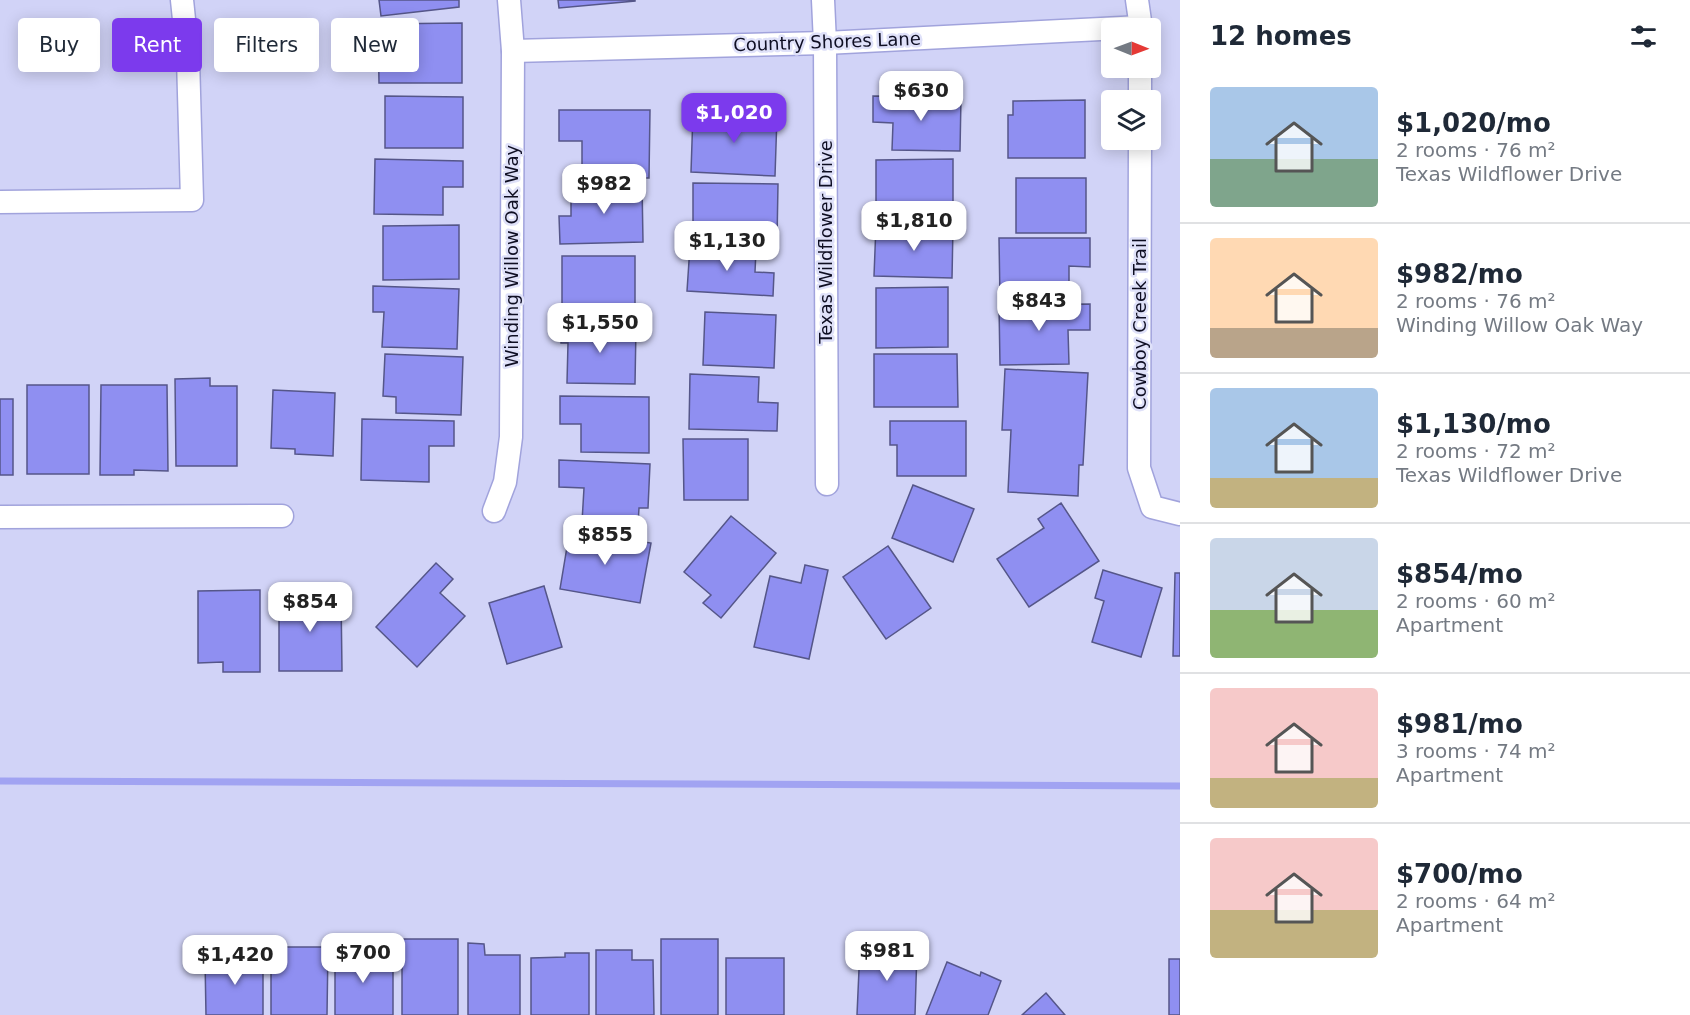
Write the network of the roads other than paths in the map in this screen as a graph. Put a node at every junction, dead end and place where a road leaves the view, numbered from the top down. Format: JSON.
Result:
{"nodes":[{"id":1,"x":182,"y":0,"type":"edge"},
{"id":2,"x":509,"y":0,"type":"edge"},
{"id":3,"x":823,"y":0,"type":"edge"},
{"id":4,"x":1137,"y":0,"type":"edge"},
{"id":5,"x":1140,"y":18,"type":"edge"},
{"id":6,"x":1101,"y":30,"type":"edge"},
{"id":7,"x":825,"y":44,"type":"junction"},
{"id":8,"x":513,"y":51,"type":"junction"},
{"id":9,"x":1140,"y":150,"type":"edge"},
{"id":10,"x":0,"y":202,"type":"edge"},
{"id":11,"x":827,"y":484,"type":"dead end"},
{"id":12,"x":494,"y":510,"type":"dead end"},
{"id":13,"x":1180,"y":514,"type":"edge"},
{"id":14,"x":282,"y":516,"type":"dead end"},
{"id":15,"x":0,"y":517,"type":"edge"}],
"edges":[{"from":1,"to":10,"type":"street"},
{"from":2,"to":8,"type":"street","name":"Winding Willow Oak Way"},
{"from":3,"to":7,"type":"street","name":"Texas Wildflower Drive"},
{"from":4,"to":5,"type":"street"},
{"from":6,"to":7,"type":"street","name":"Country Shores Lane"},
{"from":7,"to":8,"type":"street","name":"Country Shores Lane"},
{"from":7,"to":11,"type":"street","name":"Texas Wildflower Drive"},
{"from":8,"to":12,"type":"street","name":"Winding Willow Oak Way"},
{"from":9,"to":13,"type":"street","name":"Cowboy Creek Trail"},
{"from":14,"to":15,"type":"street"}]}
